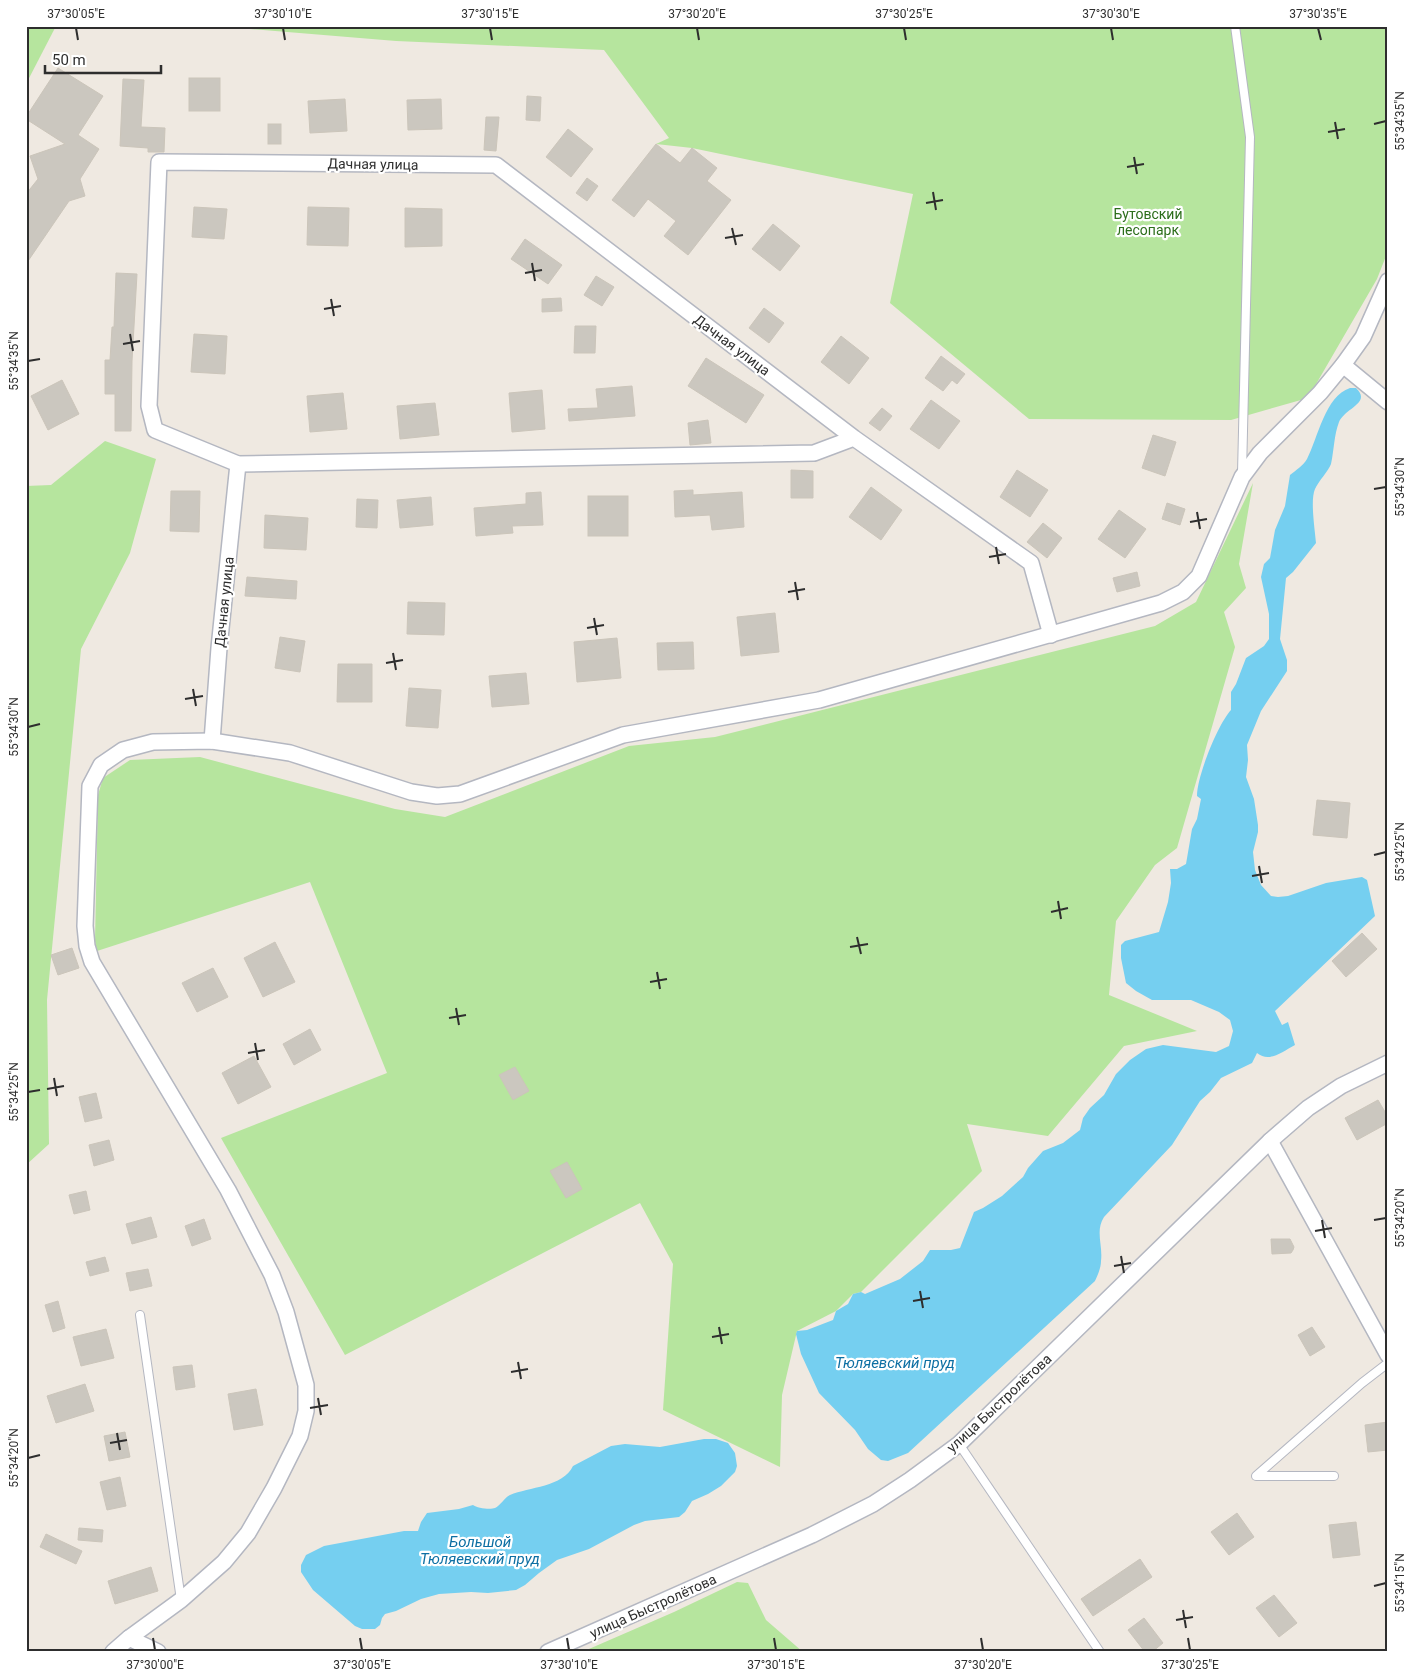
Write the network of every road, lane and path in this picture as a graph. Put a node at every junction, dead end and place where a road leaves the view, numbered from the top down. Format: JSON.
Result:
{"nodes":[{"id":1,"x":1235,"y":26,"type":"edge"},
{"id":2,"x":1388,"y":280,"type":"edge"},
{"id":3,"x":1343,"y":366,"type":"junction"},
{"id":4,"x":1388,"y":402,"type":"edge"},
{"id":5,"x":854,"y":438,"type":"junction"},
{"id":6,"x":238,"y":464,"type":"junction"},
{"id":7,"x":1242,"y":477,"type":"junction"},
{"id":8,"x":1051,"y":635,"type":"junction"},
{"id":9,"x":212,"y":741,"type":"junction"},
{"id":10,"x":1388,"y":1063,"type":"edge"},
{"id":11,"x":1270,"y":1142,"type":"junction"},
{"id":12,"x":140,"y":1315,"type":"dead end"},
{"id":13,"x":1388,"y":1355,"type":"edge"},
{"id":14,"x":1388,"y":1363,"type":"edge"},
{"id":15,"x":959,"y":1444,"type":"junction"},
{"id":16,"x":1334,"y":1476,"type":"dead end"},
{"id":17,"x":181,"y":1600,"type":"junction"},
{"id":18,"x":129,"y":1638,"type":"junction"},
{"id":19,"x":113,"y":1652,"type":"edge"},
{"id":20,"x":158,"y":1652,"type":"edge"},
{"id":21,"x":548,"y":1652,"type":"edge"},
{"id":22,"x":1100,"y":1652,"type":"edge"}],
"edges":[{"from":1,"to":7,"type":"lane"},
{"from":2,"to":3,"type":"street"},
{"from":3,"to":4,"type":"street"},
{"from":3,"to":7,"type":"street"},
{"from":5,"to":6,"type":"street","name":"Дачная улица"},
{"from":5,"to":6,"type":"street","name":"Дачная улица"},
{"from":5,"to":8,"type":"street","name":"Дачная улица"},
{"from":6,"to":9,"type":"street","name":"Дачная улица"},
{"from":7,"to":8,"type":"street"},
{"from":8,"to":9,"type":"street"},
{"from":9,"to":17,"type":"street"},
{"from":10,"to":11,"type":"street","name":"улица Быстролётова"},
{"from":11,"to":13,"type":"street"},
{"from":11,"to":15,"type":"street","name":"улица Быстролётова"},
{"from":12,"to":17,"type":"lane"},
{"from":14,"to":16,"type":"lane"},
{"from":15,"to":21,"type":"street","name":"улица Быстролётова"},
{"from":15,"to":22,"type":"lane"},
{"from":17,"to":18,"type":"street"},
{"from":18,"to":19,"type":"street"},
{"from":18,"to":20,"type":"street"}]}
